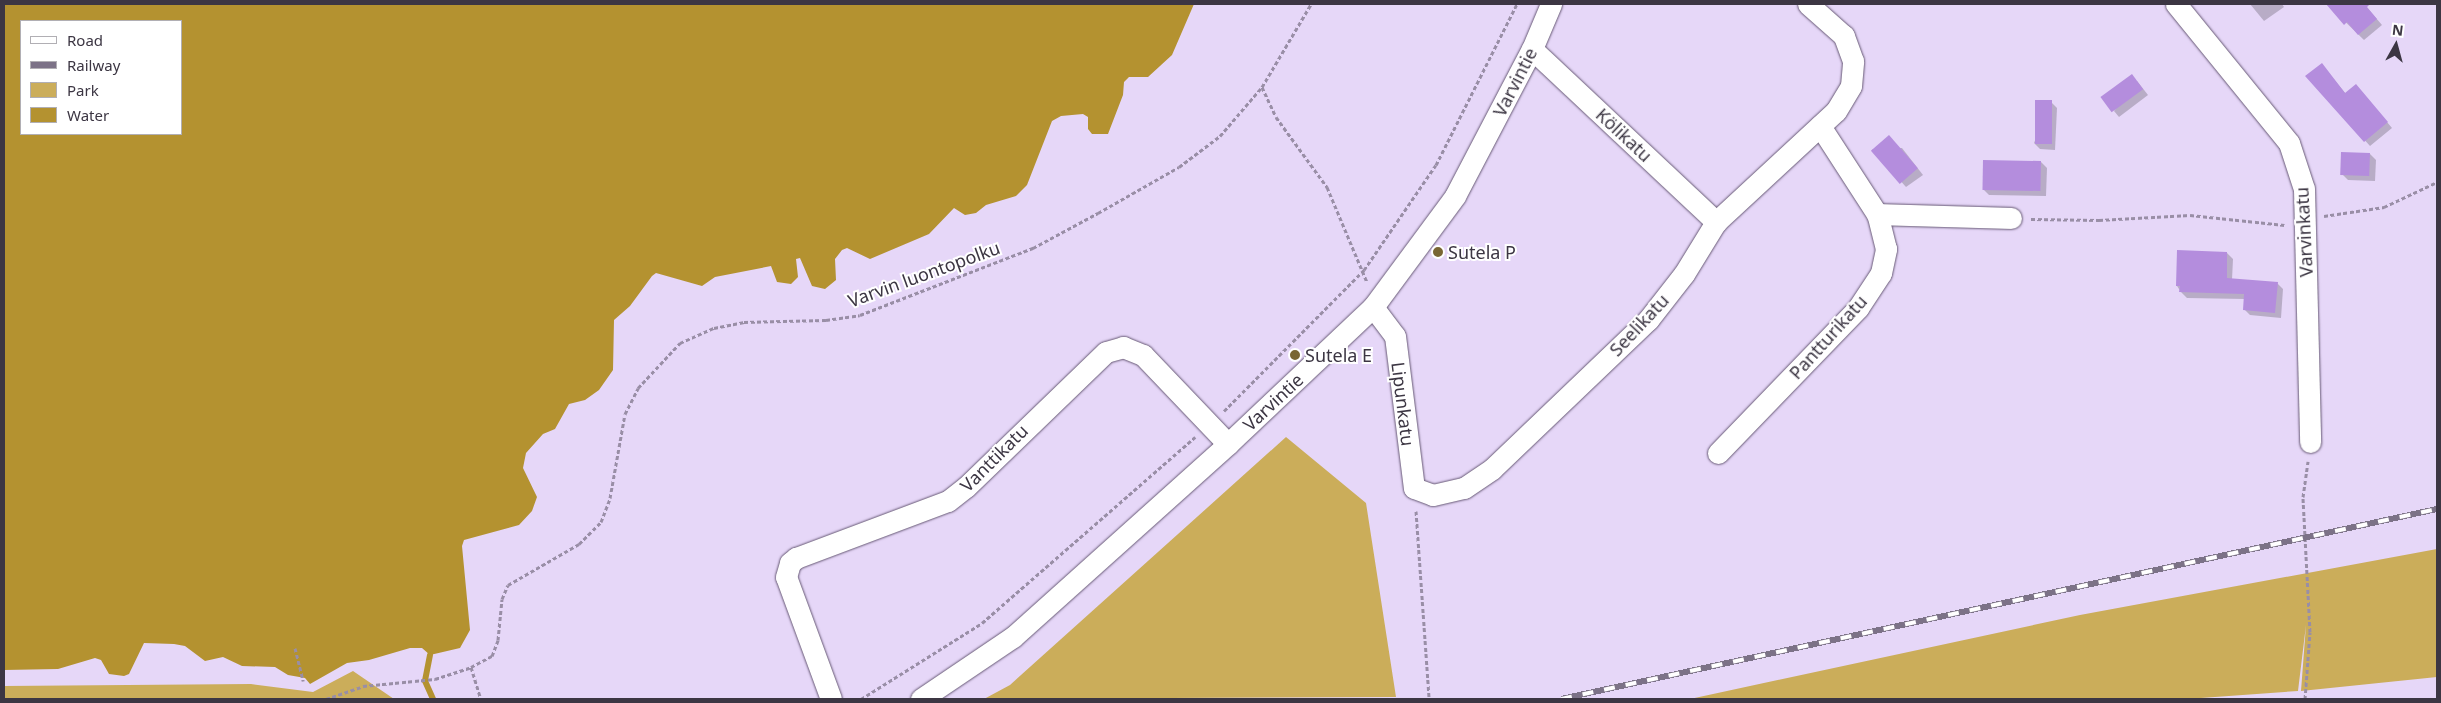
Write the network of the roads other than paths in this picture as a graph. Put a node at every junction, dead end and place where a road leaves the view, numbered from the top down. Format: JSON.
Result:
{"nodes":[{"id":1,"x":1551,"y":4,"type":"edge"},
{"id":2,"x":1808,"y":4,"type":"edge"},
{"id":3,"x":2176,"y":4,"type":"edge"},
{"id":4,"x":1532,"y":49,"type":"junction"},
{"id":5,"x":1820,"y":126,"type":"junction"},
{"id":6,"x":1878,"y":214,"type":"junction"},
{"id":7,"x":2011,"y":218,"type":"road end"},
{"id":8,"x":1716,"y":222,"type":"junction"},
{"id":9,"x":1373,"y":307,"type":"junction"},
{"id":10,"x":2310,"y":442,"type":"road end"},
{"id":11,"x":1228,"y":444,"type":"junction"},
{"id":12,"x":1718,"y":453,"type":"dead end"},
{"id":13,"x":1424,"y":492,"type":"joint"},
{"id":14,"x":831,"y":699,"type":"edge"},
{"id":15,"x":921,"y":699,"type":"edge"}],
"edges":[{"from":1,"to":4,"type":"street","name":"Varvintie"},
{"from":2,"to":5,"type":"street","name":"Seelikatu"},
{"from":3,"to":10,"type":"street","name":"Varvinkatu"},
{"from":4,"to":8,"type":"street","name":"Kölikatu"},
{"from":4,"to":9,"type":"street","name":"Varvintie"},
{"from":5,"to":6,"type":"street","name":"Pantturikatu"},
{"from":5,"to":8,"type":"street","name":"Seelikatu"},
{"from":6,"to":7,"type":"street"},
{"from":6,"to":12,"type":"street","name":"Pantturikatu"},
{"from":8,"to":13,"type":"street","name":"Seelikatu"},
{"from":9,"to":11,"type":"street","name":"Varvintie"},
{"from":9,"to":13,"type":"street","name":"Lipunkatu"},
{"from":11,"to":14,"type":"street","name":"Vanttikatu"},
{"from":11,"to":15,"type":"street","name":"Varvintie"}]}
